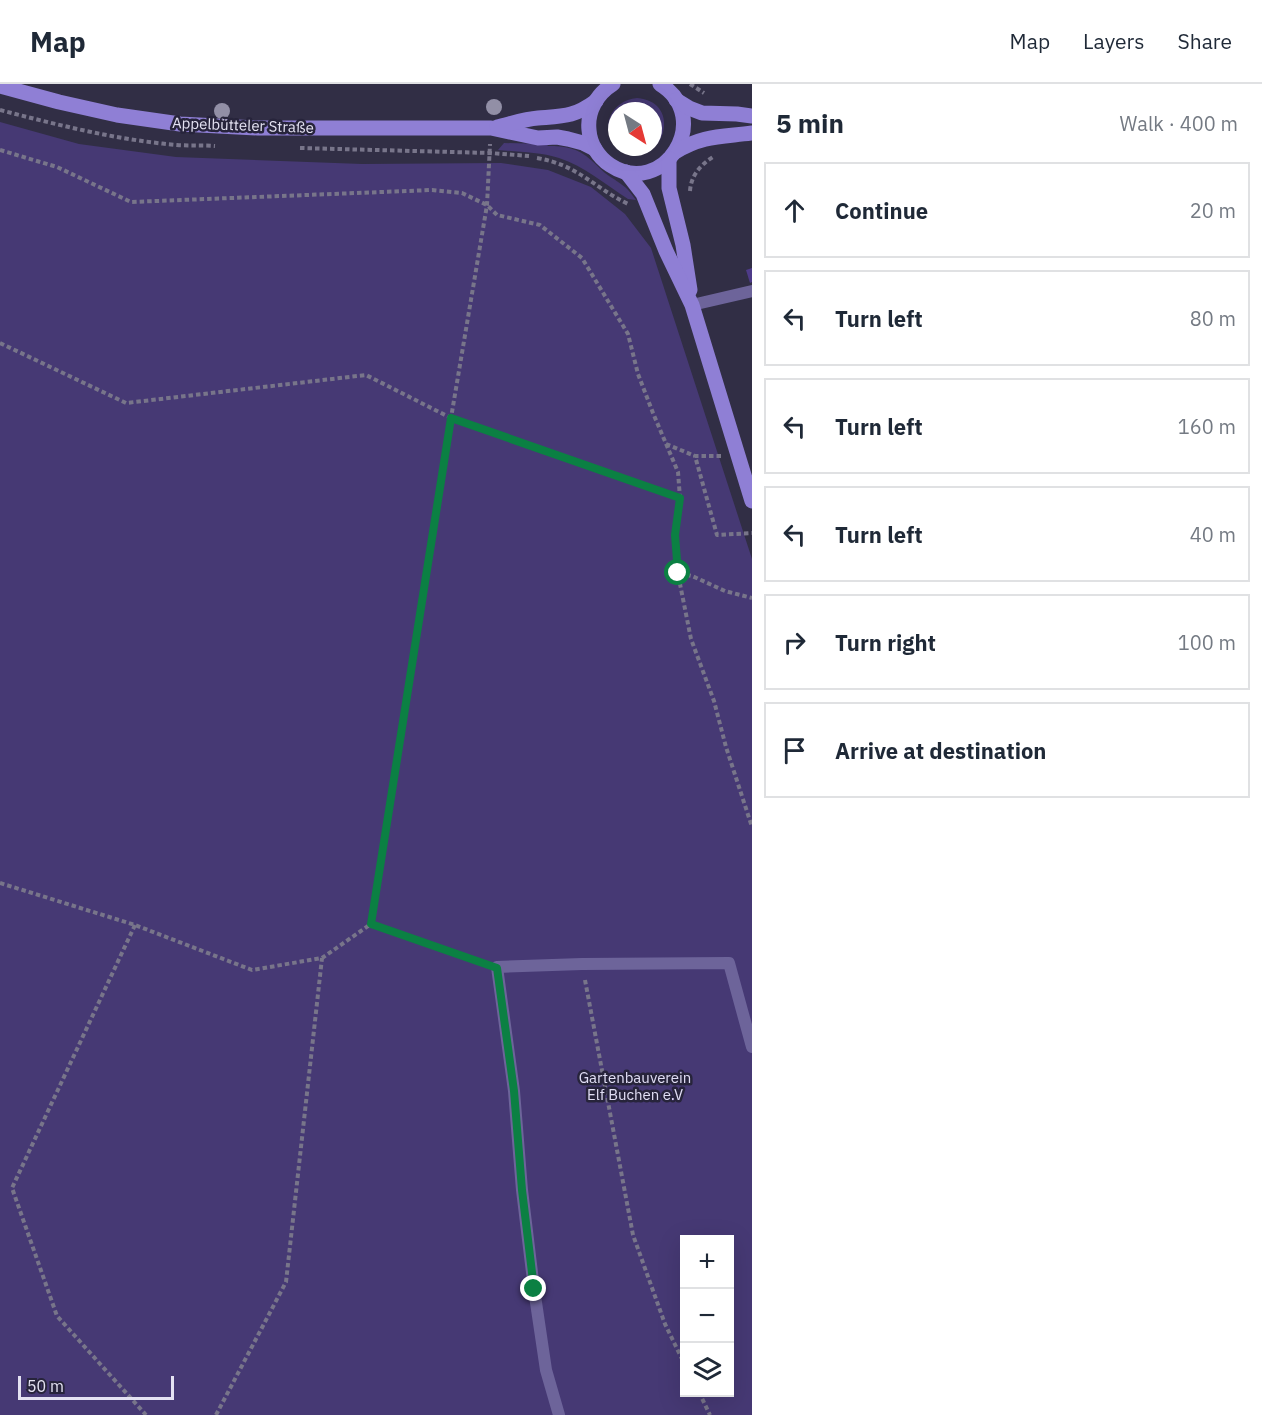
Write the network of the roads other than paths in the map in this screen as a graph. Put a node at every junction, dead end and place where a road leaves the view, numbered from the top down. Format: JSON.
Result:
{"nodes":[{"id":1,"x":613,"y":84,"type":"edge"},
{"id":2,"x":660,"y":84,"type":"edge"},
{"id":3,"x":0,"y":86,"type":"edge"},
{"id":4,"x":676,"y":100,"type":"junction"},
{"id":5,"x":596,"y":101,"type":"junction"},
{"id":6,"x":752,"y":116,"type":"edge"},
{"id":7,"x":491,"y":128,"type":"junction"},
{"id":8,"x":752,"y":133,"type":"edge"},
{"id":9,"x":595,"y":149,"type":"junction"},
{"id":10,"x":672,"y":155,"type":"junction"},
{"id":11,"x":626,"y":172,"type":"junction"},
{"id":12,"x":752,"y":291,"type":"edge"},
{"id":13,"x":692,"y":305,"type":"junction"},
{"id":14,"x":752,"y":501,"type":"edge"},
{"id":15,"x":752,"y":1047,"type":"edge"},
{"id":16,"x":559,"y":1415,"type":"edge"}],
"edges":[{"from":1,"to":5,"type":"main road"},
{"from":2,"to":4,"type":"main road"},
{"from":3,"to":7,"type":"main road","name":"Appelbütteler Straße"},
{"from":4,"to":6,"type":"main road"},
{"from":4,"to":10,"type":"main road"},
{"from":5,"to":7,"type":"main road","name":"Appelbütteler Straße"},
{"from":5,"to":9,"type":"main road"},
{"from":7,"to":9,"type":"main road","name":"Appelbütteler Straße"},
{"from":8,"to":10,"type":"main road"},
{"from":9,"to":11,"type":"main road"},
{"from":10,"to":11,"type":"main road"},
{"from":10,"to":13,"type":"main road"},
{"from":11,"to":13,"type":"main road"},
{"from":12,"to":13,"type":"lane"},
{"from":13,"to":14,"type":"main road"},
{"from":15,"to":16,"type":"lane"}]}
